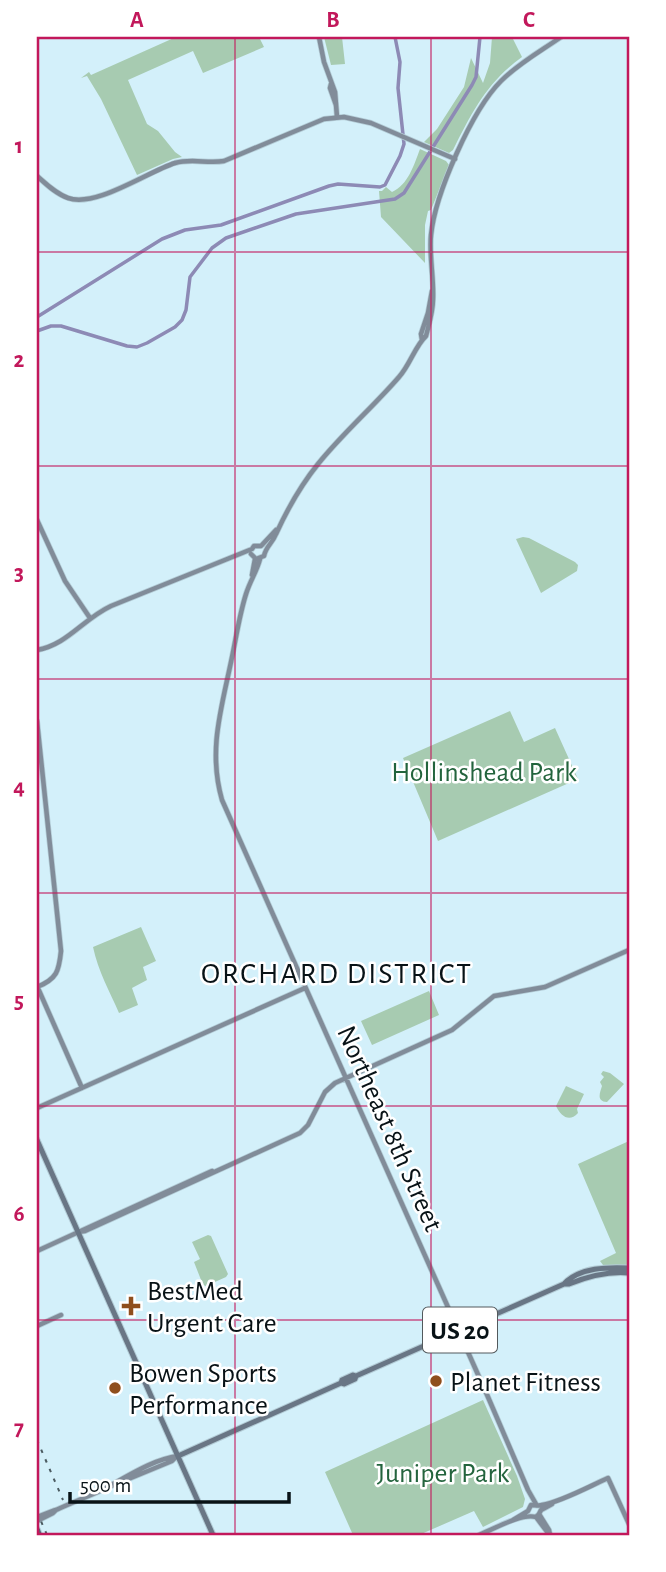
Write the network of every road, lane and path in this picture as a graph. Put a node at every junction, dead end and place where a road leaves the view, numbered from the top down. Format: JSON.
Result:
{"nodes":[{"id":1,"x":319,"y":37,"type":"edge"},
{"id":2,"x":561,"y":37,"type":"edge"},
{"id":3,"x":337,"y":117,"type":"junction"},
{"id":4,"x":455,"y":159,"type":"junction"},
{"id":5,"x":37,"y":176,"type":"edge"},
{"id":6,"x":37,"y":520,"type":"edge"},
{"id":7,"x":262,"y":547,"type":"junction"},
{"id":8,"x":254,"y":555,"type":"junction"},
{"id":9,"x":90,"y":618,"type":"junction"},
{"id":10,"x":37,"y":650,"type":"edge"},
{"id":11,"x":37,"y":721,"type":"edge"},
{"id":12,"x":629,"y":950,"type":"edge"},
{"id":13,"x":37,"y":986,"type":"edge"},
{"id":14,"x":305,"y":988,"type":"junction"},
{"id":15,"x":346,"y":1078,"type":"junction"},
{"id":16,"x":82,"y":1088,"type":"junction"},
{"id":17,"x":37,"y":1108,"type":"edge"},
{"id":18,"x":37,"y":1140,"type":"edge"},
{"id":19,"x":78,"y":1232,"type":"junction"},
{"id":20,"x":37,"y":1251,"type":"edge"},
{"id":21,"x":629,"y":1270,"type":"edge"},
{"id":22,"x":604,"y":1271,"type":"junction"},
{"id":23,"x":61,"y":1315,"type":"dead end"},
{"id":24,"x":37,"y":1326,"type":"edge"},
{"id":25,"x":458,"y":1331,"type":"junction"},
{"id":26,"x":178,"y":1455,"type":"junction"},
{"id":27,"x":535,"y":1510,"type":"junction"},
{"id":28,"x":37,"y":1519,"type":"edge"},
{"id":29,"x":629,"y":1524,"type":"edge"},
{"id":30,"x":37,"y":1530,"type":"edge"},
{"id":31,"x":549,"y":1534,"type":"edge"},
{"id":32,"x":39,"y":1535,"type":"edge"},
{"id":33,"x":214,"y":1535,"type":"edge"},
{"id":34,"x":479,"y":1535,"type":"edge"}],
"edges":[{"from":1,"to":3,"type":"main road"},
{"from":2,"to":4,"type":"main road","name":"Northeast 8th Street"},
{"from":3,"to":4,"type":"main road"},
{"from":3,"to":5,"type":"main road"},
{"from":4,"to":7,"type":"main road","name":"Northeast 8th Street"},
{"from":6,"to":9,"type":"main road"},
{"from":7,"to":8,"type":"main road"},
{"from":7,"to":8,"type":"main road","name":"Northeast 8th Street"},
{"from":8,"to":9,"type":"main road"},
{"from":8,"to":14,"type":"main road","name":"Northeast 8th Street"},
{"from":9,"to":10,"type":"main road"},
{"from":11,"to":13,"type":"main road"},
{"from":12,"to":15,"type":"main road"},
{"from":13,"to":16,"type":"main road"},
{"from":14,"to":15,"type":"main road","name":"Northeast 8th Street"},
{"from":14,"to":16,"type":"main road"},
{"from":15,"to":19,"type":"main road"},
{"from":15,"to":25,"type":"main road","name":"Northeast 8th Street"},
{"from":16,"to":17,"type":"main road"},
{"from":18,"to":19,"type":"main road"},
{"from":19,"to":20,"type":"main road"},
{"from":19,"to":26,"type":"main road"},
{"from":21,"to":22,"type":"main road","number":"US 20"},
{"from":21,"to":22,"type":"main road","number":"US 20"},
{"from":22,"to":25,"type":"main road","number":"US 20"},
{"from":23,"to":24,"type":"main road"},
{"from":25,"to":26,"type":"main road","number":"US 20"},
{"from":25,"to":27,"type":"main road","name":"Northeast 8th Street"},
{"from":26,"to":28,"type":"main road"},
{"from":26,"to":33,"type":"main road"},
{"from":27,"to":29,"type":"main road"},
{"from":27,"to":31,"type":"main road","name":"Northeast 8th Street"},
{"from":27,"to":34,"type":"main road"},
{"from":30,"to":32,"type":"highway"}]}
